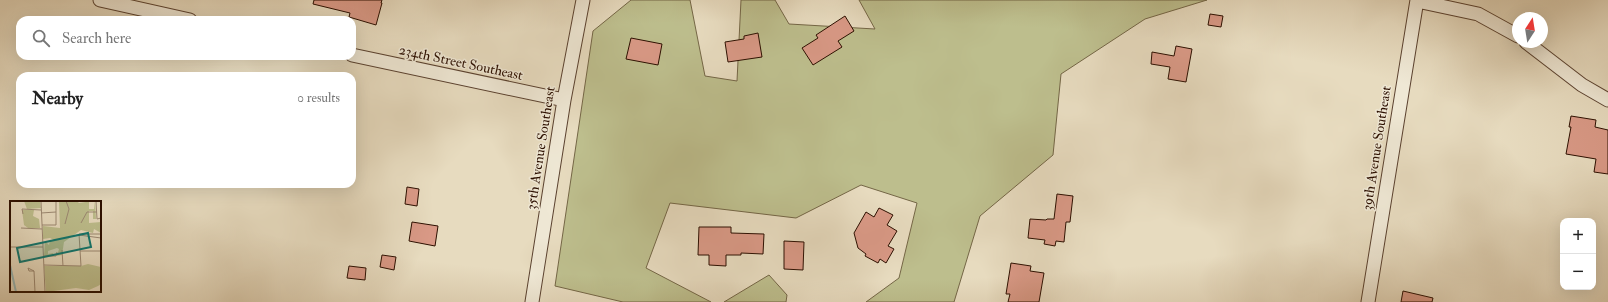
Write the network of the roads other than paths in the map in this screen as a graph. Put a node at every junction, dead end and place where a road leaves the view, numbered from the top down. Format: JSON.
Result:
{"nodes":[{"id":1,"x":100,"y":0,"type":"edge"},
{"id":2,"x":583,"y":0,"type":"edge"},
{"id":3,"x":1417,"y":0,"type":"edge"},
{"id":4,"x":172,"y":16,"type":"edge"},
{"id":5,"x":1512,"y":33,"type":"edge"},
{"id":6,"x":1534,"y":48,"type":"edge"},
{"id":7,"x":356,"y":56,"type":"edge"},
{"id":8,"x":564,"y":100,"type":"junction"},
{"id":9,"x":1608,"y":100,"type":"edge"},
{"id":10,"x":532,"y":302,"type":"edge"},
{"id":11,"x":1368,"y":302,"type":"edge"}],
"edges":[{"from":1,"to":4,"type":"street"},
{"from":2,"to":8,"type":"street","name":"35th Avenue Southeast"},
{"from":3,"to":5,"type":"street"},
{"from":3,"to":11,"type":"street","name":"39th Avenue Southeast"},
{"from":6,"to":9,"type":"street"},
{"from":7,"to":8,"type":"street","name":"234th Street Southeast"},
{"from":8,"to":10,"type":"street","name":"35th Avenue Southeast"}]}
